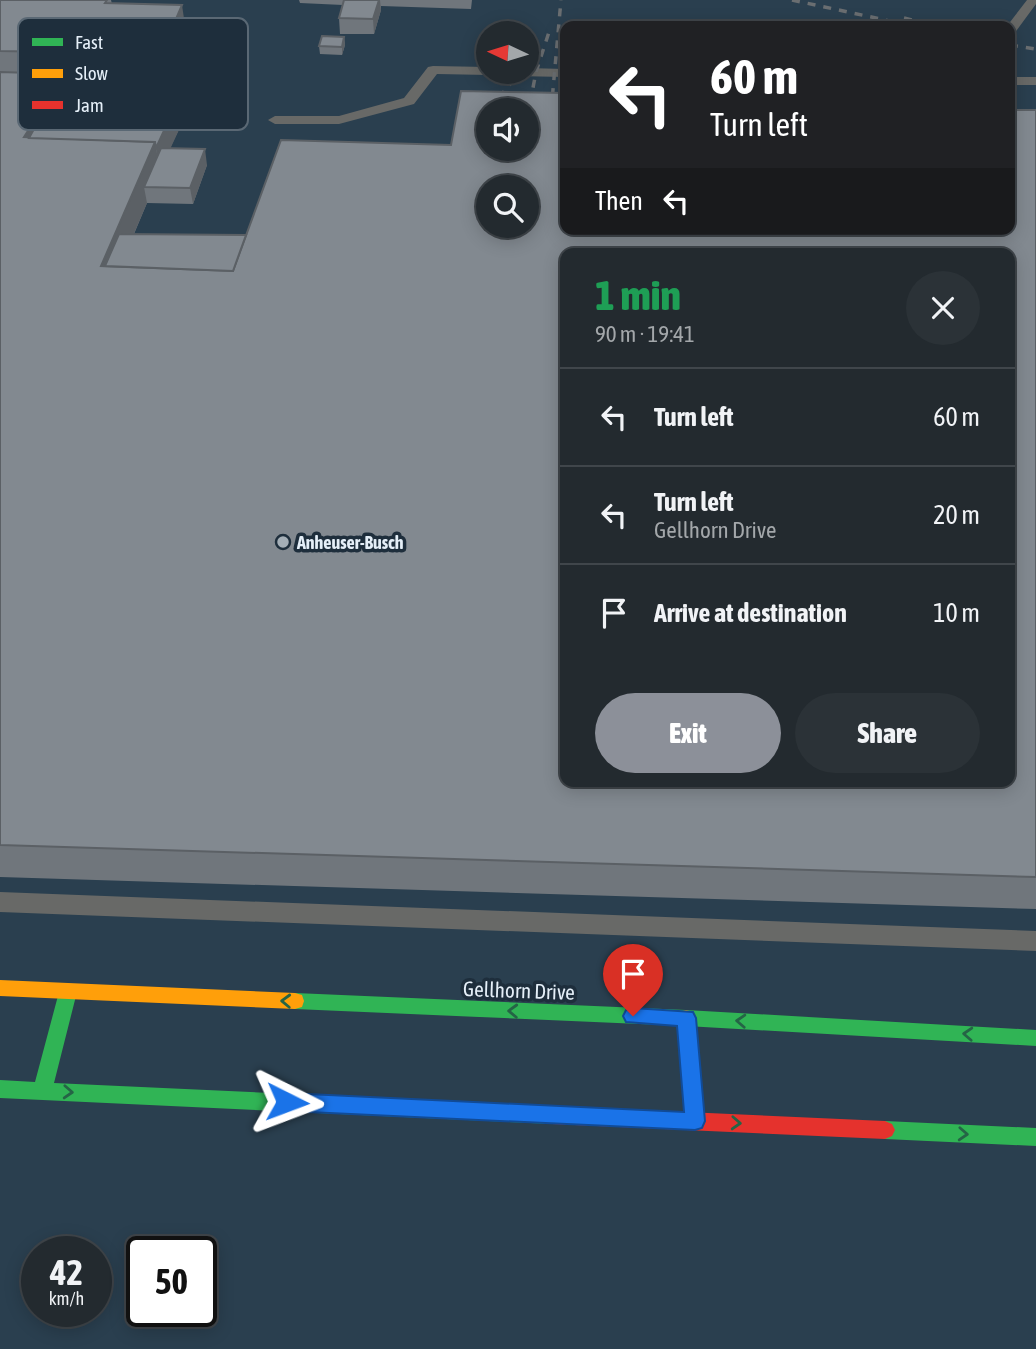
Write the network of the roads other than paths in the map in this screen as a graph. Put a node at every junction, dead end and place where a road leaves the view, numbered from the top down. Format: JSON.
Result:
{"nodes":[{"id":1,"x":1033,"y":0,"type":"edge"},
{"id":2,"x":1015,"y":24,"type":"edge"},
{"id":3,"x":476,"y":71,"type":"edge"},
{"id":4,"x":539,"y":72,"type":"edge"},
{"id":5,"x":560,"y":73,"type":"edge"},
{"id":6,"x":1015,"y":81,"type":"edge"},
{"id":7,"x":1036,"y":81,"type":"edge"},
{"id":8,"x":275,"y":120,"type":"dead end"},
{"id":9,"x":0,"y":902,"type":"edge"},
{"id":10,"x":1036,"y":941,"type":"edge"},
{"id":11,"x":0,"y":988,"type":"edge"},
{"id":12,"x":68,"y":992,"type":"junction"},
{"id":13,"x":686,"y":1018,"type":"junction"},
{"id":14,"x":1036,"y":1038,"type":"edge"},
{"id":15,"x":0,"y":1089,"type":"edge"},
{"id":16,"x":42,"y":1091,"type":"junction"},
{"id":17,"x":695,"y":1121,"type":"junction"},
{"id":18,"x":1036,"y":1137,"type":"edge"}],
"edges":[{"from":1,"to":2,"type":"lane"},
{"from":3,"to":8,"type":"lane"},
{"from":4,"to":5,"type":"lane"},
{"from":6,"to":7,"type":"lane"},
{"from":9,"to":10,"type":"lane"},
{"from":11,"to":12,"type":"main road","name":"Gellhorn Drive"},
{"from":13,"to":12,"type":"main road","name":"Gellhorn Drive","one_way":true},
{"from":12,"to":16,"type":"main road"},
{"from":14,"to":13,"type":"main road","name":"Gellhorn Drive","one_way":true},
{"from":13,"to":17,"type":"main road"},
{"from":15,"to":16,"type":"main road"},
{"from":16,"to":17,"type":"main road","one_way":true},
{"from":17,"to":18,"type":"main road","one_way":true}]}
